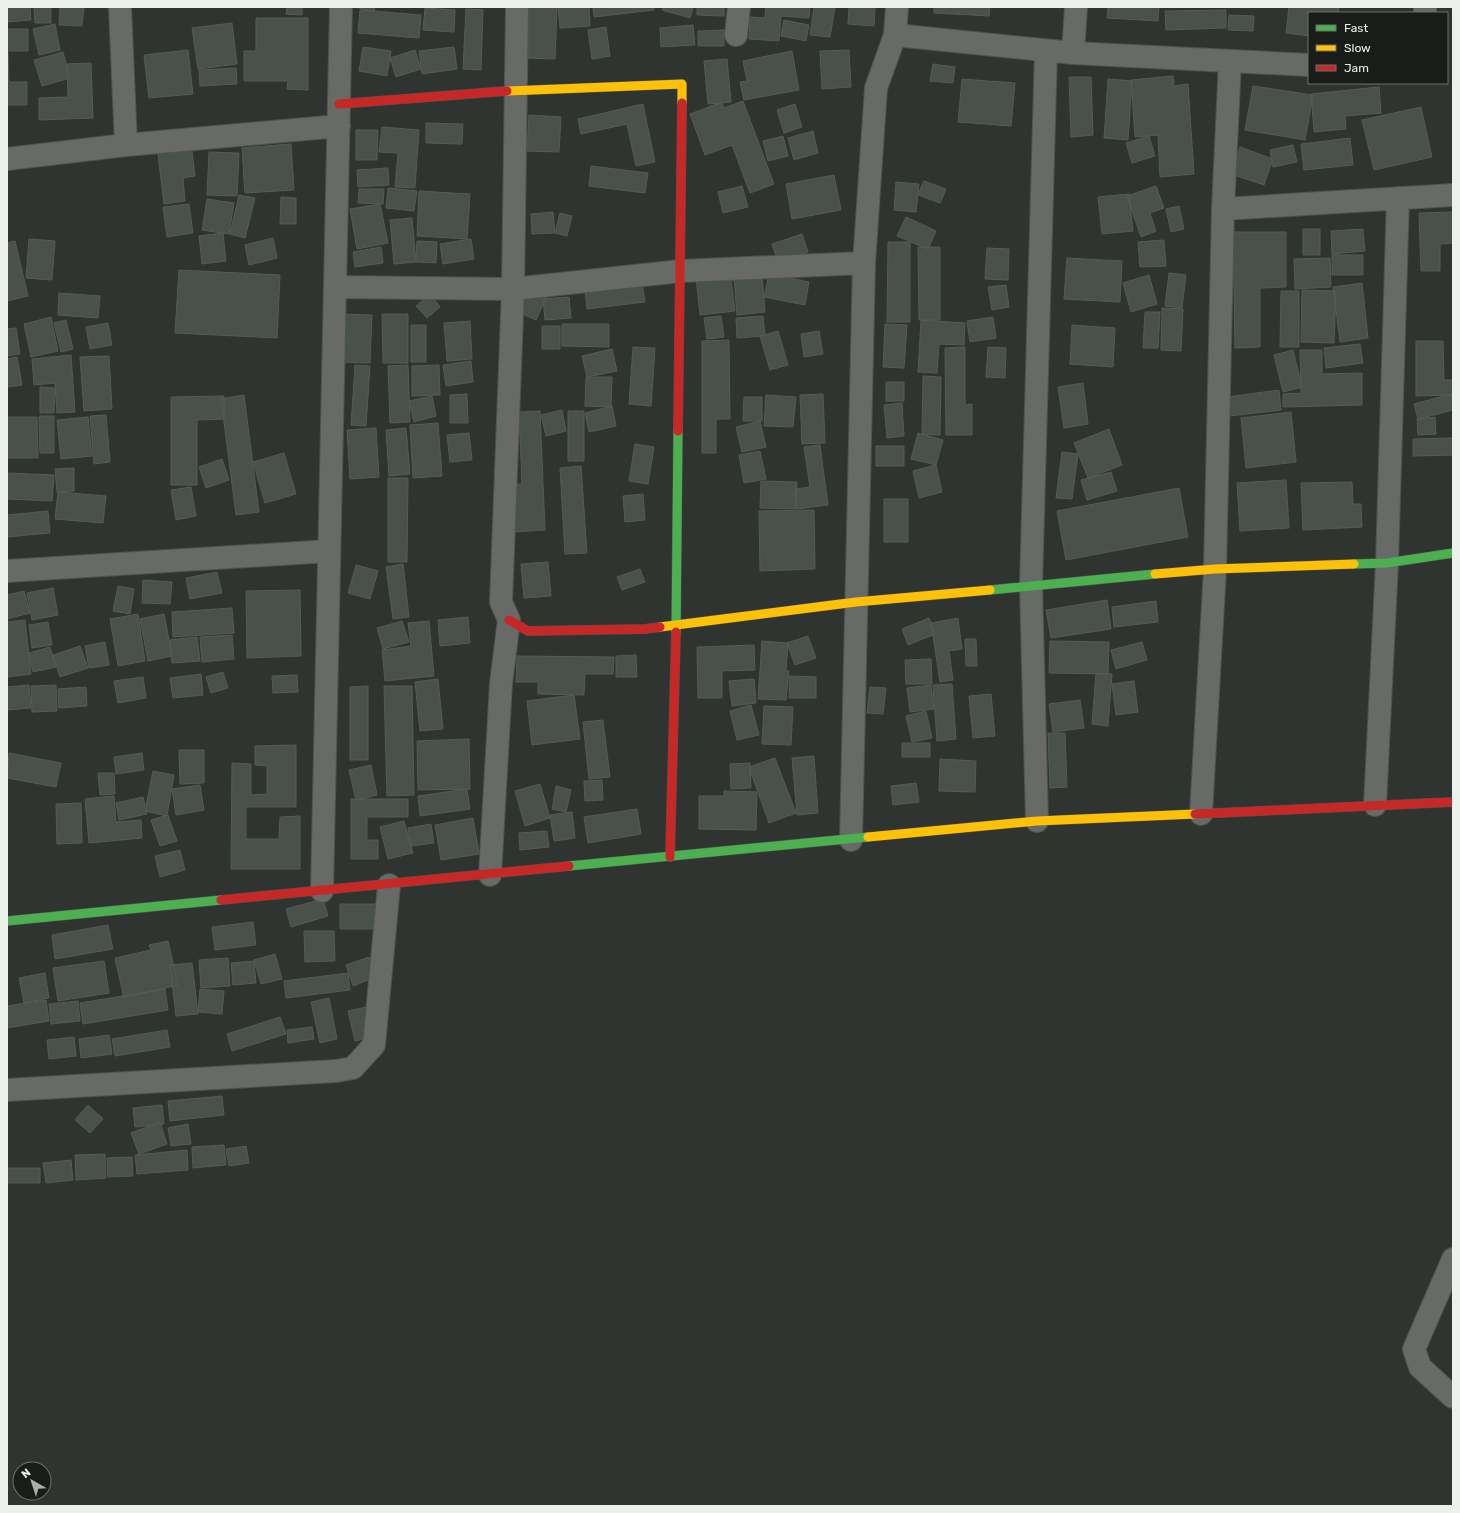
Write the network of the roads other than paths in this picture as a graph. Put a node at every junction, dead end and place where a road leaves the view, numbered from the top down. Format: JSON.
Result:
{"nodes":[{"id":1,"x":120,"y":7,"type":"edge"},
{"id":2,"x":341,"y":7,"type":"edge"},
{"id":3,"x":517,"y":7,"type":"edge"},
{"id":4,"x":738,"y":7,"type":"edge"},
{"id":5,"x":897,"y":7,"type":"edge"},
{"id":6,"x":1076,"y":7,"type":"edge"},
{"id":7,"x":736,"y":35,"type":"dead end"},
{"id":8,"x":895,"y":35,"type":"junction"},
{"id":9,"x":1046,"y":51,"type":"junction"},
{"id":10,"x":1073,"y":53,"type":"junction"},
{"id":11,"x":1230,"y":61,"type":"junction"},
{"id":12,"x":1308,"y":66,"type":"edge"},
{"id":13,"x":516,"y":90,"type":"junction"},
{"id":14,"x":339,"y":104,"type":"junction"},
{"id":15,"x":339,"y":126,"type":"junction"},
{"id":16,"x":126,"y":145,"type":"junction"},
{"id":17,"x":7,"y":159,"type":"edge"},
{"id":18,"x":1453,"y":195,"type":"edge"},
{"id":19,"x":1398,"y":198,"type":"junction"},
{"id":20,"x":1223,"y":209,"type":"junction"},
{"id":21,"x":864,"y":263,"type":"junction"},
{"id":22,"x":681,"y":271,"type":"junction"},
{"id":23,"x":335,"y":287,"type":"junction"},
{"id":24,"x":513,"y":289,"type":"junction"},
{"id":25,"x":330,"y":551,"type":"junction"},
{"id":26,"x":1453,"y":553,"type":"edge"},
{"id":27,"x":1387,"y":563,"type":"junction"},
{"id":28,"x":1215,"y":569,"type":"junction"},
{"id":29,"x":7,"y":571,"type":"edge"},
{"id":30,"x":1031,"y":586,"type":"junction"},
{"id":31,"x":856,"y":602,"type":"junction"},
{"id":32,"x":509,"y":620,"type":"junction"},
{"id":33,"x":676,"y":624,"type":"junction"},
{"id":34,"x":1453,"y":802,"type":"edge"},
{"id":35,"x":1375,"y":806,"type":"junction"},
{"id":36,"x":1201,"y":814,"type":"junction"},
{"id":37,"x":1037,"y":821,"type":"junction"},
{"id":38,"x":851,"y":840,"type":"junction"},
{"id":39,"x":670,"y":857,"type":"junction"},
{"id":40,"x":490,"y":875,"type":"junction"},
{"id":41,"x":389,"y":885,"type":"junction"},
{"id":42,"x":322,"y":891,"type":"junction"},
{"id":43,"x":7,"y":921,"type":"edge"},
{"id":44,"x":7,"y":1090,"type":"edge"},
{"id":45,"x":1453,"y":1259,"type":"edge"},
{"id":46,"x":1453,"y":1397,"type":"edge"}],
"edges":[{"from":1,"to":16,"type":"street"},
{"from":2,"to":14,"type":"street"},
{"from":3,"to":13,"type":"street"},
{"from":4,"to":7,"type":"street"},
{"from":5,"to":8,"type":"street"},
{"from":6,"to":10,"type":"street"},
{"from":8,"to":9,"type":"street"},
{"from":8,"to":21,"type":"street"},
{"from":9,"to":10,"type":"street"},
{"from":9,"to":30,"type":"street"},
{"from":10,"to":11,"type":"street"},
{"from":11,"to":12,"type":"street"},
{"from":11,"to":20,"type":"street"},
{"from":13,"to":14,"type":"street"},
{"from":13,"to":22,"type":"street"},
{"from":13,"to":24,"type":"street"},
{"from":14,"to":15,"type":"street"},
{"from":15,"to":16,"type":"street"},
{"from":15,"to":23,"type":"street"},
{"from":16,"to":17,"type":"street"},
{"from":18,"to":19,"type":"street"},
{"from":19,"to":20,"type":"street"},
{"from":19,"to":27,"type":"street"},
{"from":20,"to":28,"type":"street"},
{"from":21,"to":22,"type":"street"},
{"from":21,"to":31,"type":"street"},
{"from":22,"to":24,"type":"street"},
{"from":22,"to":33,"type":"street"},
{"from":23,"to":24,"type":"street"},
{"from":23,"to":25,"type":"street"},
{"from":24,"to":32,"type":"street"},
{"from":25,"to":29,"type":"street"},
{"from":25,"to":42,"type":"street"},
{"from":26,"to":27,"type":"street"},
{"from":27,"to":28,"type":"street"},
{"from":27,"to":35,"type":"street"},
{"from":28,"to":30,"type":"street"},
{"from":28,"to":36,"type":"street"},
{"from":30,"to":31,"type":"street"},
{"from":30,"to":37,"type":"street"},
{"from":31,"to":33,"type":"street"},
{"from":31,"to":38,"type":"street"},
{"from":32,"to":33,"type":"street"},
{"from":32,"to":40,"type":"street"},
{"from":33,"to":39,"type":"street"},
{"from":34,"to":35,"type":"street"},
{"from":35,"to":36,"type":"street"},
{"from":36,"to":37,"type":"street"},
{"from":37,"to":38,"type":"street"},
{"from":38,"to":39,"type":"street"},
{"from":39,"to":40,"type":"street"},
{"from":40,"to":41,"type":"street"},
{"from":41,"to":42,"type":"street"},
{"from":41,"to":44,"type":"street"},
{"from":42,"to":43,"type":"street"},
{"from":45,"to":46,"type":"street"}]}
